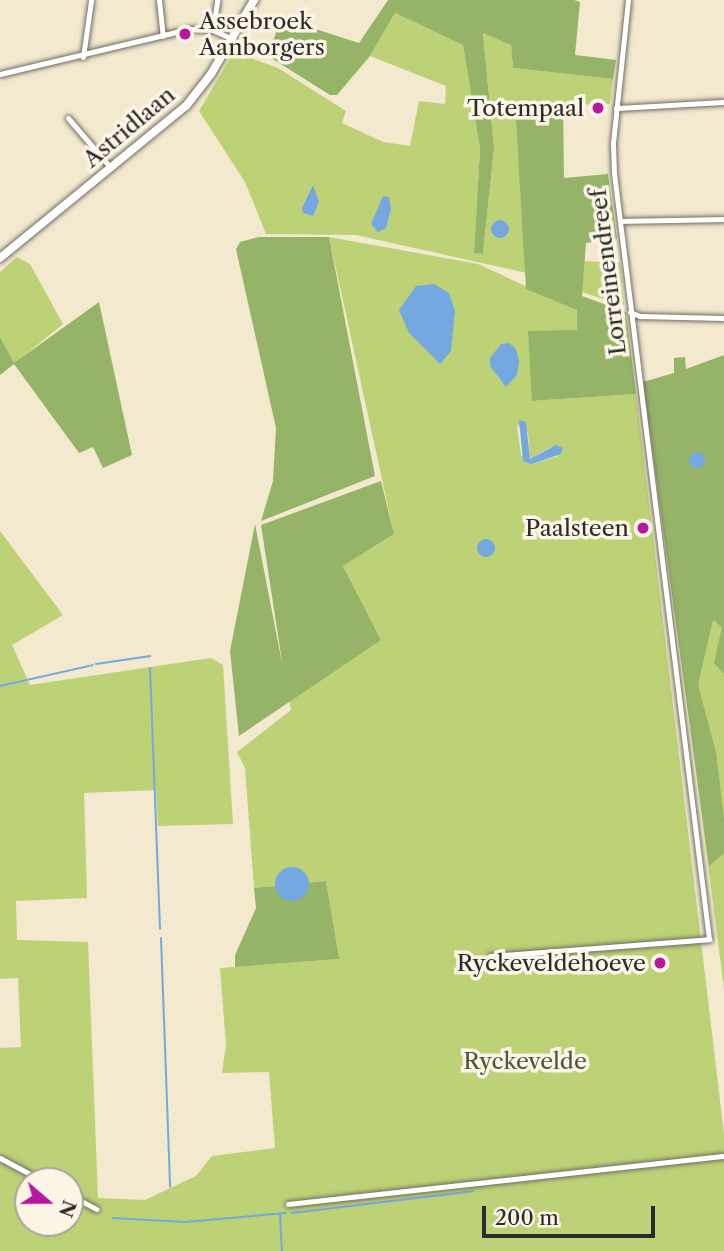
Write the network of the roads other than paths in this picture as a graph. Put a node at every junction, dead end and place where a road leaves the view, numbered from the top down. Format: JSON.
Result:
{"nodes":[{"id":1,"x":159,"y":0,"type":"edge"},
{"id":2,"x":216,"y":0,"type":"edge"},
{"id":3,"x":254,"y":0,"type":"edge"},
{"id":4,"x":628,"y":0,"type":"edge"},
{"id":5,"x":90,"y":1,"type":"edge"},
{"id":6,"x":212,"y":30,"type":"junction"},
{"id":7,"x":163,"y":36,"type":"junction"},
{"id":8,"x":232,"y":39,"type":"junction"},
{"id":9,"x":83,"y":57,"type":"junction"},
{"id":10,"x":0,"y":74,"type":"edge"},
{"id":11,"x":724,"y":102,"type":"edge"},
{"id":12,"x":616,"y":108,"type":"junction"},
{"id":13,"x":68,"y":118,"type":"dead end"},
{"id":14,"x":111,"y":168,"type":"junction"},
{"id":15,"x":724,"y":219,"type":"edge"},
{"id":16,"x":620,"y":221,"type":"junction"},
{"id":17,"x":0,"y":258,"type":"edge"},
{"id":18,"x":630,"y":312,"type":"junction"},
{"id":19,"x":724,"y":318,"type":"edge"},
{"id":20,"x":490,"y":956,"type":"dead end"},
{"id":21,"x":724,"y":1156,"type":"edge"},
{"id":22,"x":0,"y":1158,"type":"edge"},
{"id":23,"x":17,"y":1167,"type":"edge"},
{"id":24,"x":84,"y":1203,"type":"edge"},
{"id":25,"x":288,"y":1204,"type":"dead end"},
{"id":26,"x":96,"y":1209,"type":"dead end"}],
"edges":[{"from":1,"to":7,"type":"street"},
{"from":2,"to":6,"type":"street"},
{"from":3,"to":8,"type":"main road","name":"Astridlaan"},
{"from":4,"to":12,"type":"street","name":"Lorreinendreef"},
{"from":5,"to":9,"type":"street"},
{"from":6,"to":7,"type":"street"},
{"from":6,"to":8,"type":"street"},
{"from":7,"to":9,"type":"street"},
{"from":8,"to":14,"type":"main road","name":"Astridlaan"},
{"from":9,"to":10,"type":"street"},
{"from":11,"to":12,"type":"street"},
{"from":12,"to":16,"type":"street","name":"Lorreinendreef"},
{"from":13,"to":14,"type":"street"},
{"from":14,"to":17,"type":"main road","name":"Astridlaan"},
{"from":15,"to":16,"type":"street"},
{"from":16,"to":18,"type":"street","name":"Lorreinendreef"},
{"from":18,"to":19,"type":"street"},
{"from":18,"to":20,"type":"street","name":"Lorreinendreef"},
{"from":21,"to":25,"type":"street"},
{"from":22,"to":23,"type":"street"},
{"from":24,"to":26,"type":"street"}]}
